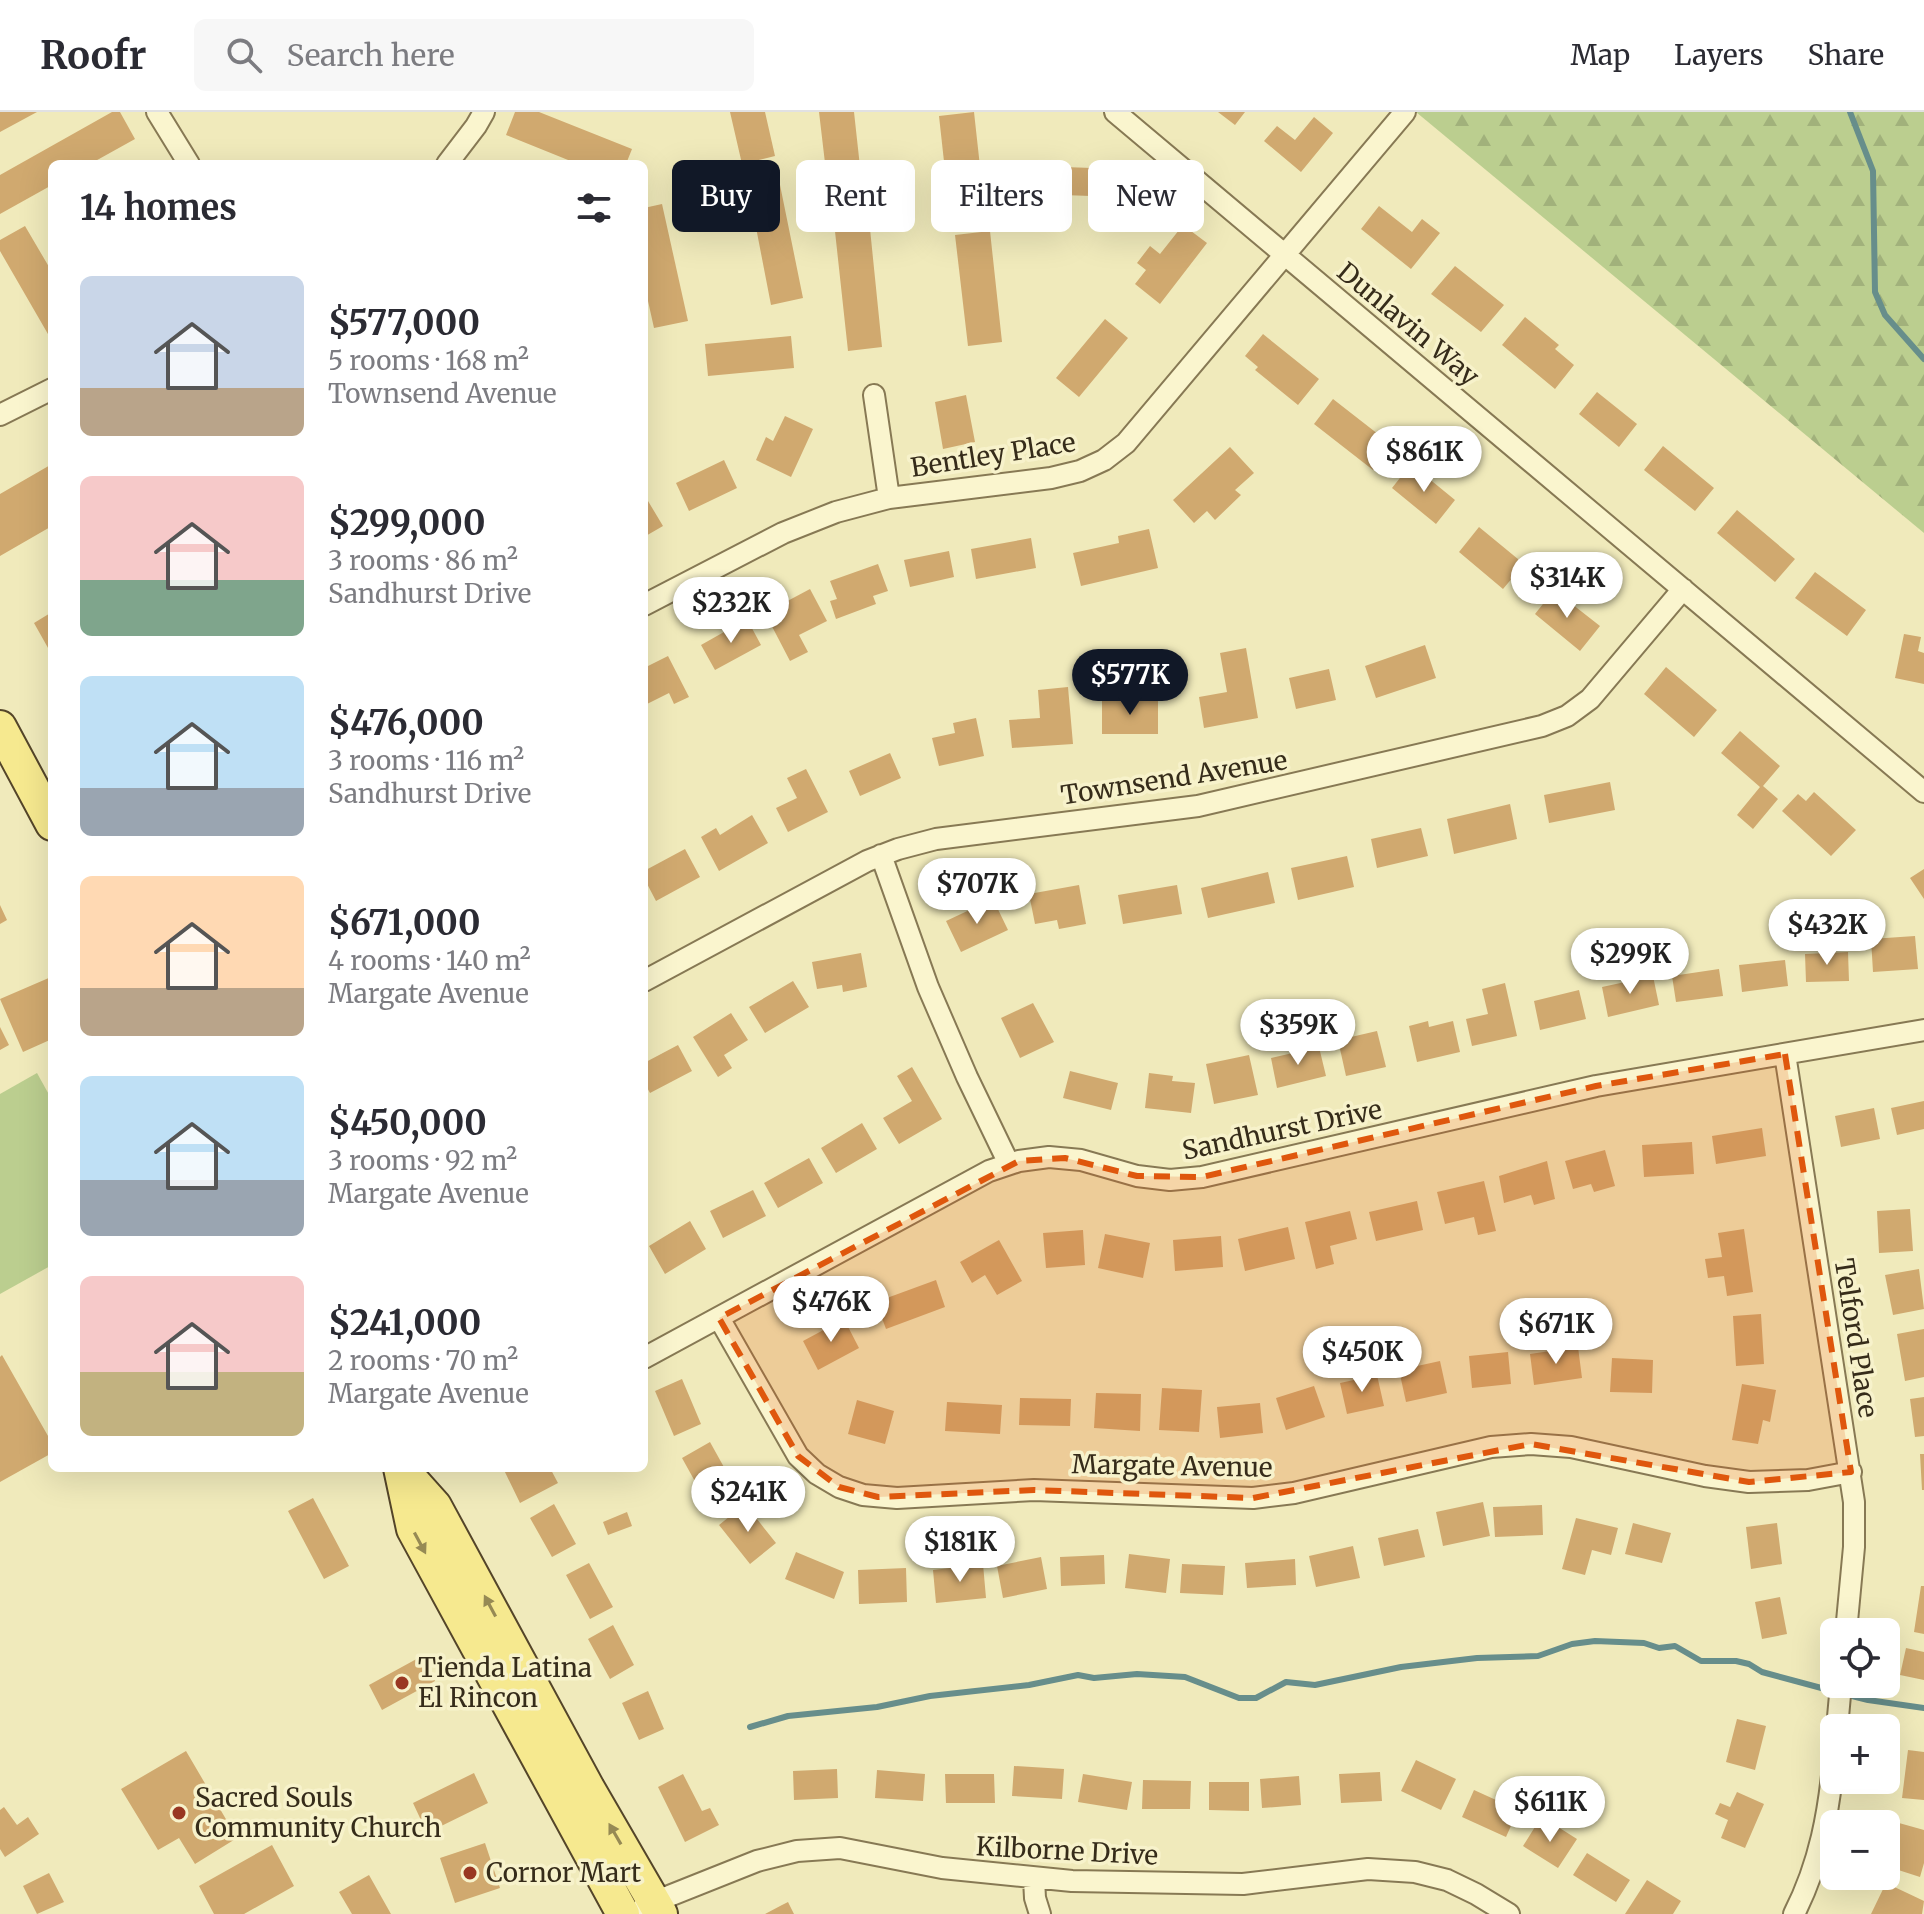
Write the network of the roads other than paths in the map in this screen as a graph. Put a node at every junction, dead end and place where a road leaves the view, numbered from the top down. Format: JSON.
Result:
{"nodes":[{"id":1,"x":157,"y":112,"type":"edge"},
{"id":2,"x":484,"y":112,"type":"edge"},
{"id":3,"x":1115,"y":112,"type":"edge"},
{"id":4,"x":1405,"y":112,"type":"edge"},
{"id":5,"x":187,"y":160,"type":"edge"},
{"id":6,"x":450,"y":160,"type":"edge"},
{"id":7,"x":1285,"y":255,"type":"junction"},
{"id":8,"x":48,"y":391,"type":"edge"},
{"id":9,"x":874,"y":395,"type":"dead end"},
{"id":10,"x":0,"y":415,"type":"edge"},
{"id":11,"x":889,"y":498,"type":"junction"},
{"id":12,"x":1683,"y":589,"type":"junction"},
{"id":13,"x":648,"y":603,"type":"edge"},
{"id":14,"x":0,"y":727,"type":"edge"},
{"id":15,"x":1924,"y":792,"type":"edge"},
{"id":16,"x":48,"y":817,"type":"edge"},
{"id":17,"x":881,"y":855,"type":"junction"},
{"id":18,"x":648,"y":979,"type":"edge"},
{"id":19,"x":1924,"y":1030,"type":"edge"},
{"id":20,"x":1785,"y":1054,"type":"junction"},
{"id":21,"x":1009,"y":1164,"type":"junction"},
{"id":22,"x":719,"y":1318,"type":"junction"},
{"id":23,"x":648,"y":1356,"type":"edge"},
{"id":24,"x":401,"y":1472,"type":"edge"},
{"id":25,"x":404,"y":1472,"type":"edge"},
{"id":26,"x":1851,"y":1472,"type":"junction"},
{"id":27,"x":1847,"y":1618,"type":"edge"},
{"id":28,"x":1829,"y":1794,"type":"edge"},
{"id":29,"x":1034,"y":1879,"type":"junction"},
{"id":30,"x":658,"y":1908,"type":"edge"},
{"id":31,"x":623,"y":1914,"type":"edge"},
{"id":32,"x":1040,"y":1914,"type":"edge"},
{"id":33,"x":1509,"y":1914,"type":"edge"},
{"id":34,"x":1794,"y":1914,"type":"edge"}],
"edges":[{"from":1,"to":5,"type":"street"},
{"from":2,"to":6,"type":"street"},
{"from":3,"to":7,"type":"street","name":"Dunlavin Way"},
{"from":4,"to":7,"type":"street","name":"Bentley Place"},
{"from":7,"to":11,"type":"street","name":"Bentley Place"},
{"from":7,"to":12,"type":"street","name":"Dunlavin Way"},
{"from":8,"to":10,"type":"street"},
{"from":9,"to":11,"type":"street"},
{"from":11,"to":13,"type":"street","name":"Bentley Place"},
{"from":12,"to":15,"type":"street","name":"Dunlavin Way"},
{"from":12,"to":17,"type":"street","name":"Townsend Avenue"},
{"from":14,"to":16,"type":"main road"},
{"from":17,"to":18,"type":"street","name":"Townsend Avenue"},
{"from":17,"to":21,"type":"street"},
{"from":19,"to":20,"type":"street","name":"Sandhurst Drive"},
{"from":20,"to":21,"type":"street","name":"Sandhurst Drive"},
{"from":20,"to":26,"type":"street","name":"Telford Place"},
{"from":21,"to":22,"type":"street","name":"Sandhurst Drive"},
{"from":22,"to":23,"type":"street","name":"Sandhurst Drive"},
{"from":22,"to":26,"type":"street","name":"Margate Avenue"},
{"from":24,"to":31,"type":"main road","one_way":true},
{"from":30,"to":25,"type":"main road","one_way":true},
{"from":26,"to":27,"type":"street","name":"Telford Place"},
{"from":28,"to":34,"type":"street"},
{"from":29,"to":30,"type":"street","name":"Kilborne Drive"},
{"from":29,"to":32,"type":"street"},
{"from":29,"to":33,"type":"street","name":"Kilborne Drive"},
{"from":30,"to":31,"type":"street","name":"Kilborne Drive"}]}
